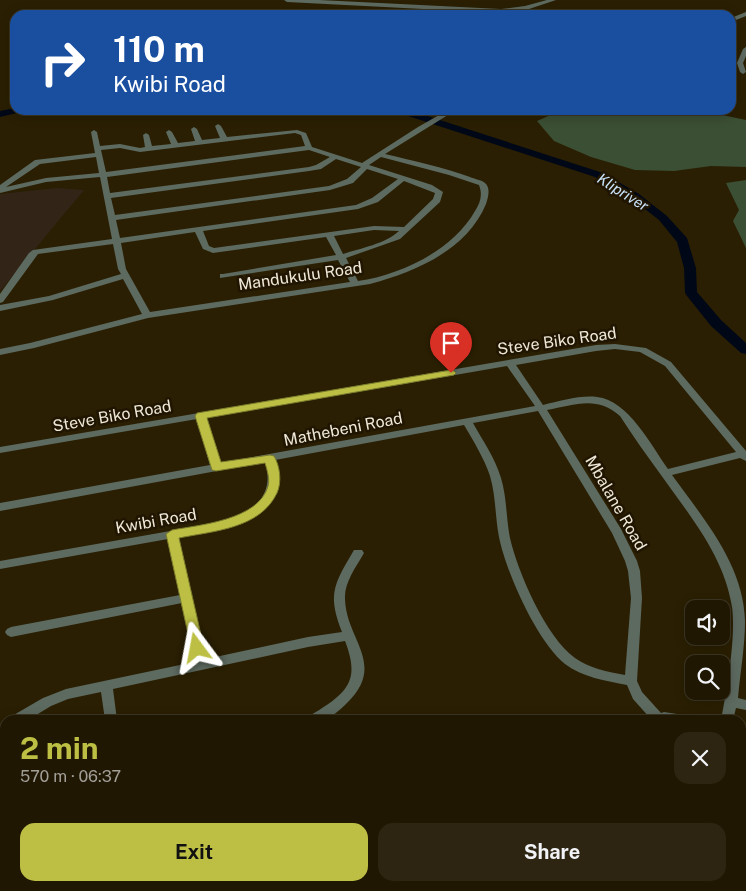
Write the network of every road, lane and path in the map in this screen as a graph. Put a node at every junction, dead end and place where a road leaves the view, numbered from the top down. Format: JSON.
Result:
{"nodes":[{"id":1,"x":288,"y":0,"type":"edge"},
{"id":2,"x":552,"y":0,"type":"edge"},
{"id":3,"x":521,"y":2,"type":"dead end"},
{"id":4,"x":532,"y":6,"type":"junction"},
{"id":5,"x":458,"y":10,"type":"edge"},
{"id":6,"x":519,"y":10,"type":"edge"},
{"id":7,"x":746,"y":49,"type":"edge"},
{"id":8,"x":742,"y":72,"type":"edge"},
{"id":9,"x":444,"y":115,"type":"edge"},
{"id":10,"x":218,"y":126,"type":"dead end"},
{"id":11,"x":194,"y":129,"type":"dead end"},
{"id":12,"x":94,"y":132,"type":"dead end"},
{"id":13,"x":169,"y":132,"type":"dead end"},
{"id":14,"x":146,"y":135,"type":"dead end"},
{"id":15,"x":224,"y":139,"type":"junction"},
{"id":16,"x":199,"y":142,"type":"junction"},
{"id":17,"x":174,"y":145,"type":"junction"},
{"id":18,"x":149,"y":148,"type":"junction"},
{"id":19,"x":309,"y":148,"type":"junction"},
{"id":20,"x":97,"y":152,"type":"junction"},
{"id":21,"x":379,"y":154,"type":"junction"},
{"id":22,"x":334,"y":157,"type":"junction"},
{"id":23,"x":365,"y":166,"type":"junction"},
{"id":24,"x":102,"y":175,"type":"junction"},
{"id":25,"x":403,"y":179,"type":"junction"},
{"id":26,"x":0,"y":190,"type":"edge"},
{"id":27,"x":107,"y":196,"type":"junction"},
{"id":28,"x":112,"y":218,"type":"junction"},
{"id":29,"x":198,"y":228,"type":"junction"},
{"id":30,"x":406,"y":229,"type":"junction"},
{"id":31,"x":329,"y":235,"type":"junction"},
{"id":32,"x":116,"y":240,"type":"junction"},
{"id":33,"x":341,"y":257,"type":"junction"},
{"id":34,"x":124,"y":276,"type":"junction"},
{"id":35,"x":223,"y":276,"type":"dead end"},
{"id":36,"x":356,"y":285,"type":"junction"},
{"id":37,"x":0,"y":300,"type":"edge"},
{"id":38,"x":0,"y":308,"type":"edge"},
{"id":39,"x":147,"y":315,"type":"junction"},
{"id":40,"x":0,"y":352,"type":"edge"},
{"id":41,"x":510,"y":363,"type":"junction"},
{"id":42,"x":541,"y":408,"type":"junction"},
{"id":43,"x":200,"y":416,"type":"junction"},
{"id":44,"x":468,"y":421,"type":"junction"},
{"id":45,"x":0,"y":450,"type":"edge"},
{"id":46,"x":744,"y":456,"type":"edge"},
{"id":47,"x":270,"y":458,"type":"junction"},
{"id":48,"x":216,"y":467,"type":"junction"},
{"id":49,"x":665,"y":473,"type":"junction"},
{"id":50,"x":0,"y":507,"type":"edge"},
{"id":51,"x":172,"y":534,"type":"junction"},
{"id":52,"x":358,"y":553,"type":"dead end"},
{"id":53,"x":0,"y":565,"type":"edge"},
{"id":54,"x":186,"y":598,"type":"junction"},
{"id":55,"x":11,"y":632,"type":"dead end"},
{"id":56,"x":349,"y":636,"type":"junction"},
{"id":57,"x":201,"y":665,"type":"junction"},
{"id":58,"x":631,"y":681,"type":"junction"},
{"id":59,"x":106,"y":686,"type":"junction"},
{"id":60,"x":731,"y":702,"type":"junction"},
{"id":61,"x":746,"y":705,"type":"edge"},
{"id":62,"x":25,"y":715,"type":"edge"},
{"id":63,"x":110,"y":715,"type":"edge"},
{"id":64,"x":321,"y":715,"type":"edge"},
{"id":65,"x":654,"y":715,"type":"edge"},
{"id":66,"x":729,"y":715,"type":"edge"}],
"edges":[{"from":1,"to":5,"type":"street"},
{"from":2,"to":4,"type":"street"},
{"from":3,"to":4,"type":"street"},
{"from":4,"to":6,"type":"street"},
{"from":7,"to":8,"type":"street"},
{"from":9,"to":21,"type":"street"},
{"from":10,"to":15,"type":"street"},
{"from":11,"to":16,"type":"street"},
{"from":12,"to":20,"type":"street"},
{"from":13,"to":17,"type":"street"},
{"from":14,"to":18,"type":"street"},
{"from":15,"to":16,"type":"street"},
{"from":15,"to":19,"type":"street"},
{"from":16,"to":17,"type":"street"},
{"from":17,"to":18,"type":"street"},
{"from":18,"to":20,"type":"street"},
{"from":19,"to":22,"type":"street"},
{"from":19,"to":24,"type":"street"},
{"from":20,"to":24,"type":"street"},
{"from":20,"to":26,"type":"street"},
{"from":21,"to":23,"type":"street"},
{"from":21,"to":36,"type":"street","name":"Mandukulu Road"},
{"from":22,"to":23,"type":"street"},
{"from":22,"to":27,"type":"street"},
{"from":23,"to":25,"type":"street"},
{"from":23,"to":28,"type":"street"},
{"from":24,"to":26,"type":"street"},
{"from":24,"to":27,"type":"street"},
{"from":25,"to":29,"type":"street"},
{"from":25,"to":30,"type":"street"},
{"from":27,"to":28,"type":"street"},
{"from":28,"to":32,"type":"street"},
{"from":29,"to":31,"type":"street"},
{"from":29,"to":32,"type":"street"},
{"from":30,"to":31,"type":"street"},
{"from":30,"to":33,"type":"street"},
{"from":31,"to":33,"type":"street"},
{"from":32,"to":34,"type":"street"},
{"from":32,"to":37,"type":"street"},
{"from":33,"to":35,"type":"street"},
{"from":33,"to":36,"type":"street"},
{"from":34,"to":38,"type":"street"},
{"from":34,"to":39,"type":"street"},
{"from":36,"to":39,"type":"street","name":"Mandukulu Road"},
{"from":39,"to":40,"type":"street","name":"Mandukulu Road"},
{"from":41,"to":42,"type":"street","name":"Mbalane Road"},
{"from":41,"to":43,"type":"street","name":"Steve Biko Road"},
{"from":41,"to":46,"type":"street","name":"Steve Biko Road"},
{"from":42,"to":44,"type":"street","name":"Mathebeni Road"},
{"from":42,"to":49,"type":"street","name":"Mathebeni Road"},
{"from":42,"to":58,"type":"street","name":"Mbalane Road"},
{"from":43,"to":45,"type":"street","name":"Steve Biko Road"},
{"from":43,"to":48,"type":"street"},
{"from":44,"to":47,"type":"street","name":"Mathebeni Road"},
{"from":44,"to":58,"type":"street"},
{"from":46,"to":49,"type":"street"},
{"from":47,"to":48,"type":"street","name":"Mathebeni Road"},
{"from":47,"to":51,"type":"street","name":"Kwibi Road"},
{"from":48,"to":50,"type":"street","name":"Mathebeni Road"},
{"from":49,"to":60,"type":"street"},
{"from":51,"to":53,"type":"street","name":"Kwibi Road"},
{"from":51,"to":54,"type":"street"},
{"from":52,"to":56,"type":"street"},
{"from":54,"to":55,"type":"street"},
{"from":54,"to":57,"type":"street"},
{"from":56,"to":57,"type":"street"},
{"from":56,"to":64,"type":"street"},
{"from":57,"to":59,"type":"street"},
{"from":58,"to":65,"type":"street"},
{"from":59,"to":62,"type":"street"},
{"from":59,"to":63,"type":"street"},
{"from":60,"to":61,"type":"street"},
{"from":60,"to":66,"type":"street"}]}
